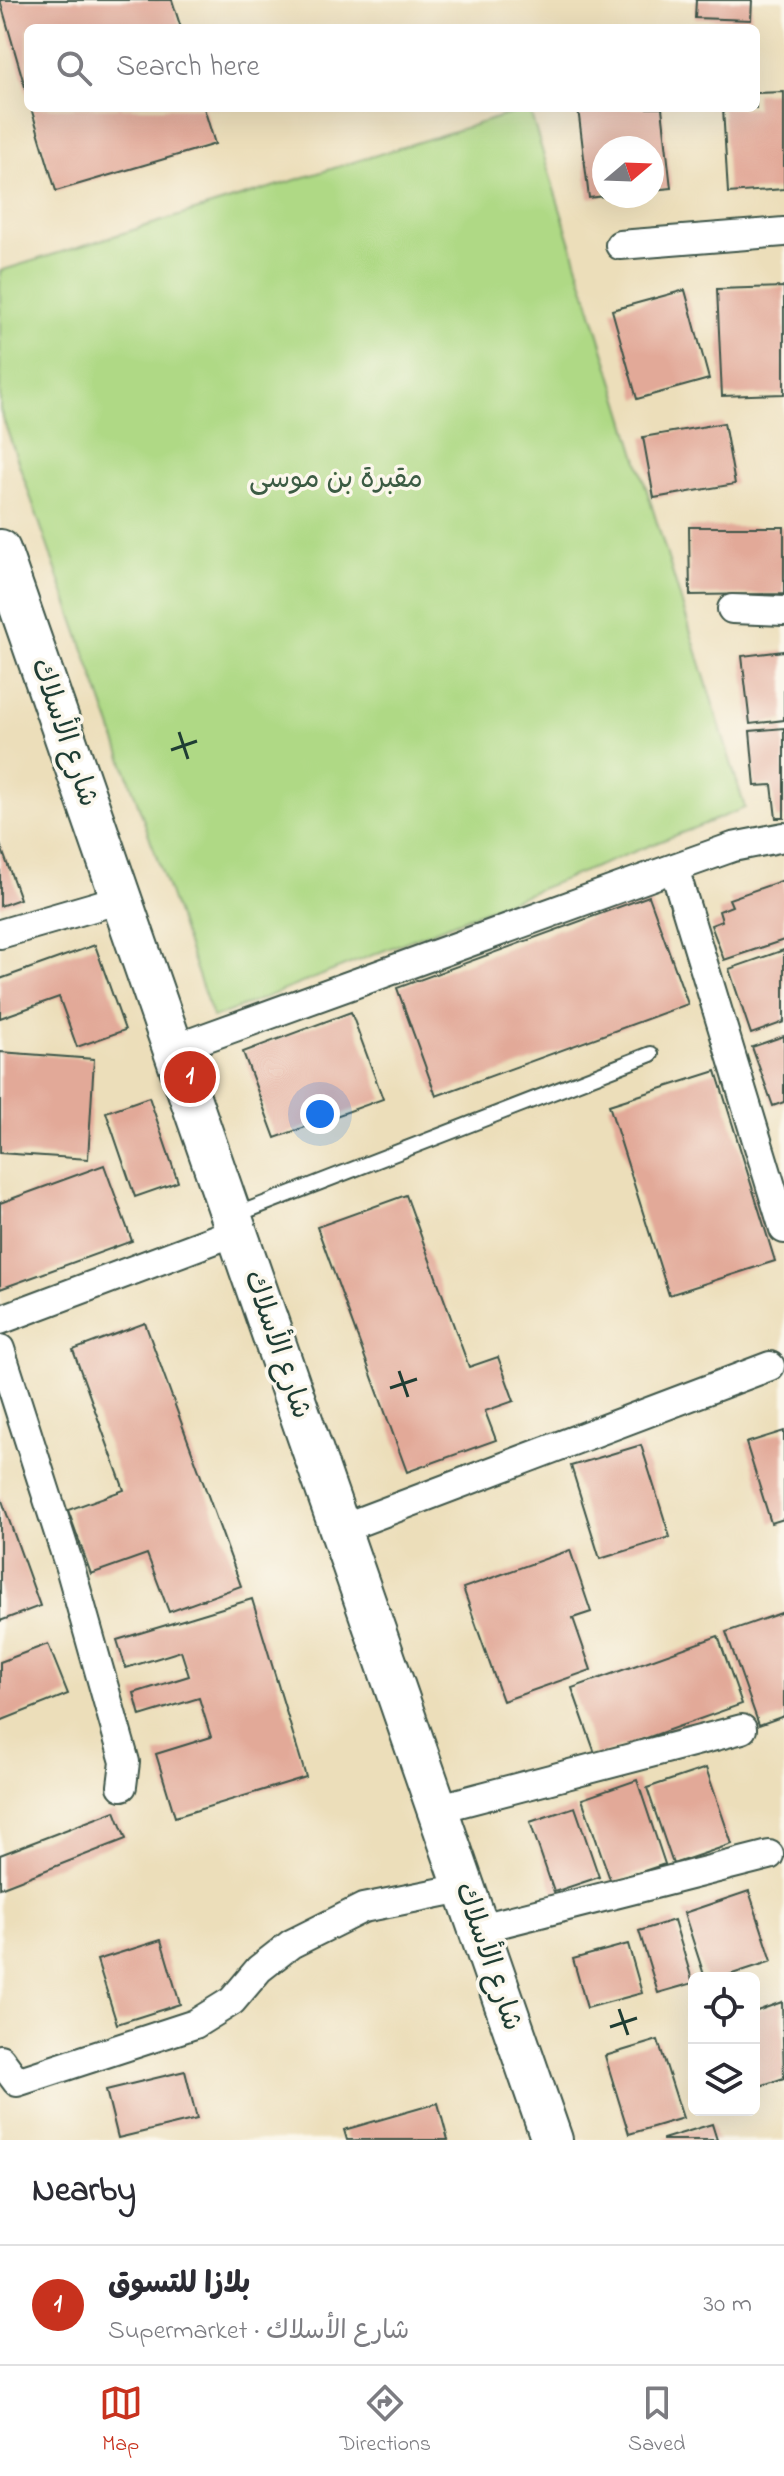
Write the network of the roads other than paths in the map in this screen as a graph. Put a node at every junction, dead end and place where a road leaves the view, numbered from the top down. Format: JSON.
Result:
{"nodes":[{"id":1,"x":784,"y":232,"type":"edge"},
{"id":2,"x":620,"y":245,"type":"dead end"},
{"id":3,"x":0,"y":550,"type":"edge"},
{"id":4,"x":732,"y":609,"type":"dead end"},
{"id":5,"x":784,"y":611,"type":"edge"},
{"id":6,"x":784,"y":837,"type":"edge"},
{"id":7,"x":674,"y":868,"type":"junction"},
{"id":8,"x":121,"y":899,"type":"junction"},
{"id":9,"x":0,"y":934,"type":"edge"},
{"id":10,"x":174,"y":1049,"type":"junction"},
{"id":11,"x":651,"y":1054,"type":"dead end"},
{"id":12,"x":234,"y":1224,"type":"junction"},
{"id":13,"x":784,"y":1229,"type":"edge"},
{"id":14,"x":0,"y":1320,"type":"edge"},
{"id":15,"x":0,"y":1349,"type":"edge"},
{"id":16,"x":770,"y":1366,"type":"dead end"},
{"id":17,"x":340,"y":1529,"type":"junction"},
{"id":18,"x":742,"y":1729,"type":"dead end"},
{"id":19,"x":122,"y":1786,"type":"dead end"},
{"id":20,"x":436,"y":1809,"type":"junction"},
{"id":21,"x":769,"y":1855,"type":"dead end"},
{"id":22,"x":463,"y":1888,"type":"junction"},
{"id":23,"x":477,"y":1929,"type":"junction"},
{"id":24,"x":0,"y":2059,"type":"edge"},
{"id":25,"x":552,"y":2140,"type":"edge"}],
"edges":[{"from":1,"to":2,"type":"street"},
{"from":3,"to":8,"type":"street","name":"شارع الأسلاك"},
{"from":4,"to":5,"type":"street"},
{"from":6,"to":7,"type":"street"},
{"from":7,"to":10,"type":"street"},
{"from":7,"to":13,"type":"street"},
{"from":8,"to":9,"type":"street"},
{"from":8,"to":10,"type":"street","name":"شارع الأسلاك"},
{"from":10,"to":12,"type":"street","name":"شارع الأسلاك"},
{"from":11,"to":12,"type":"lane"},
{"from":12,"to":14,"type":"street"},
{"from":12,"to":17,"type":"street","name":"شارع الأسلاك"},
{"from":15,"to":19,"type":"street"},
{"from":16,"to":17,"type":"street"},
{"from":17,"to":20,"type":"street","name":"شارع الأسلاك"},
{"from":18,"to":20,"type":"street"},
{"from":20,"to":22,"type":"street","name":"شارع الأسلاك"},
{"from":21,"to":23,"type":"street"},
{"from":22,"to":23,"type":"street","name":"شارع الأسلاك"},
{"from":22,"to":24,"type":"street"},
{"from":23,"to":25,"type":"street","name":"شارع الأسلاك"}]}
